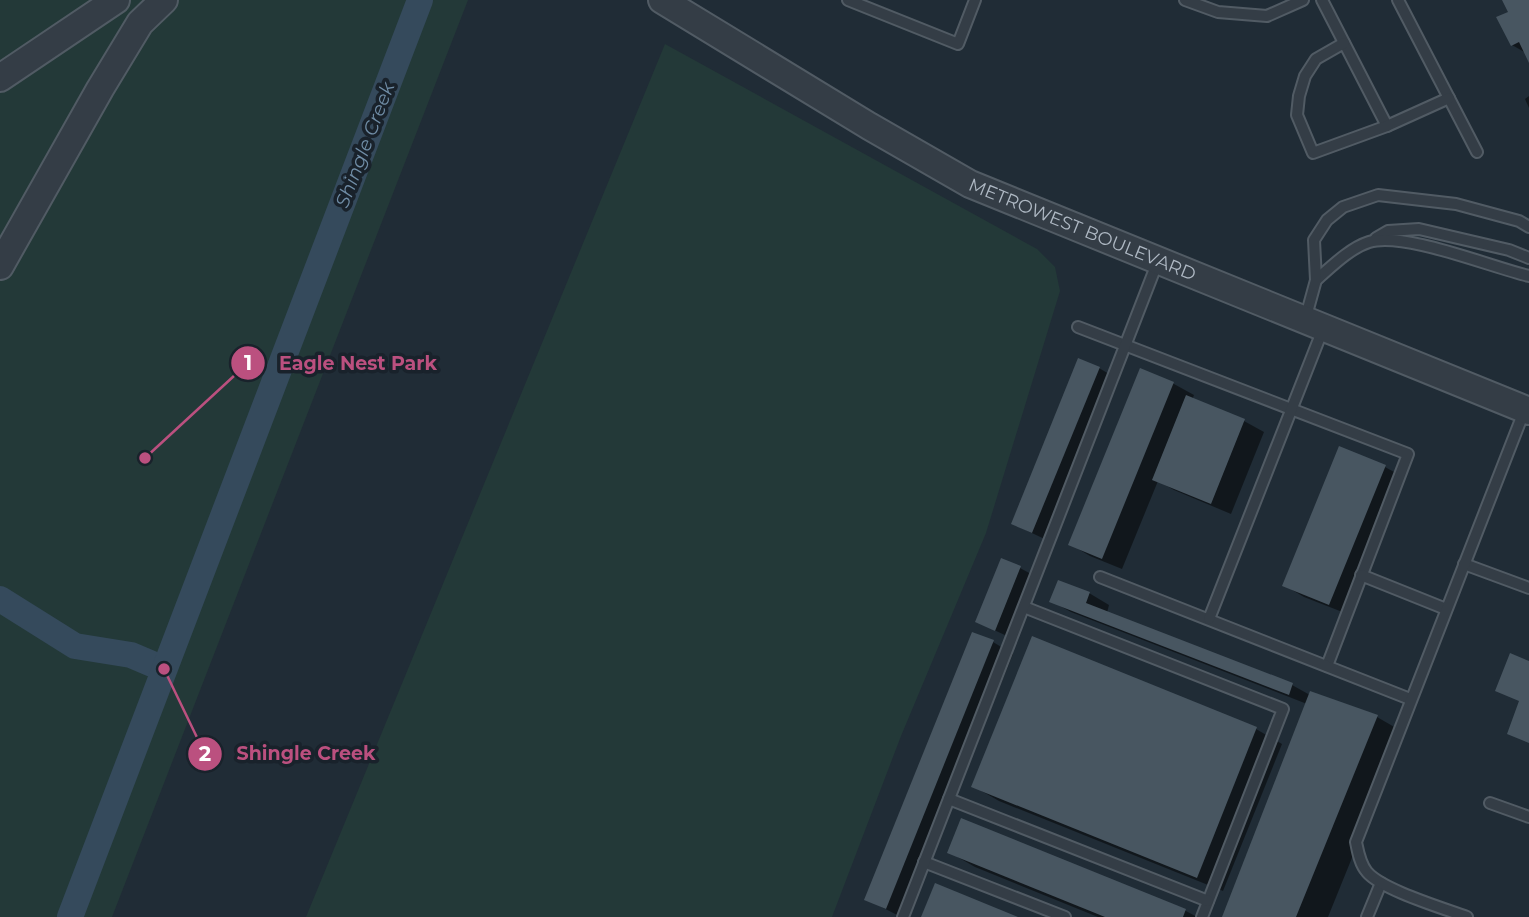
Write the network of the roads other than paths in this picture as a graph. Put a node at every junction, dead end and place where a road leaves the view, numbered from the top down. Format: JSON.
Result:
{"nodes":[{"id":1,"x":116,"y":0,"type":"edge"},
{"id":2,"x":164,"y":0,"type":"edge"},
{"id":3,"x":662,"y":0,"type":"edge"},
{"id":4,"x":848,"y":0,"type":"edge"},
{"id":5,"x":975,"y":0,"type":"edge"},
{"id":6,"x":1185,"y":0,"type":"edge"},
{"id":7,"x":1303,"y":0,"type":"edge"},
{"id":8,"x":1322,"y":0,"type":"edge"},
{"id":9,"x":1398,"y":0,"type":"edge"},
{"id":10,"x":1344,"y":43,"type":"junction"},
{"id":11,"x":0,"y":78,"type":"edge"},
{"id":12,"x":1448,"y":98,"type":"junction"},
{"id":13,"x":1387,"y":126,"type":"junction"},
{"id":14,"x":1477,"y":152,"type":"dead end"},
{"id":15,"x":1529,"y":227,"type":"edge"},
{"id":16,"x":1368,"y":242,"type":"junction"},
{"id":17,"x":1529,"y":258,"type":"edge"},
{"id":18,"x":1158,"y":260,"type":"junction"},
{"id":19,"x":0,"y":266,"type":"edge"},
{"id":20,"x":1529,"y":275,"type":"edge"},
{"id":21,"x":1316,"y":280,"type":"junction"},
{"id":22,"x":1314,"y":324,"type":"junction"},
{"id":23,"x":1078,"y":327,"type":"dead end"},
{"id":24,"x":1125,"y":345,"type":"junction"},
{"id":25,"x":1292,"y":410,"type":"junction"},
{"id":26,"x":1528,"y":410,"type":"edge"},
{"id":27,"x":1464,"y":564,"type":"junction"},
{"id":28,"x":1361,"y":575,"type":"junction"},
{"id":29,"x":1100,"y":577,"type":"dead end"},
{"id":30,"x":1529,"y":588,"type":"edge"},
{"id":31,"x":1024,"y":607,"type":"junction"},
{"id":32,"x":1446,"y":608,"type":"junction"},
{"id":33,"x":1209,"y":620,"type":"junction"},
{"id":34,"x":1327,"y":666,"type":"junction"},
{"id":35,"x":1410,"y":699,"type":"junction"},
{"id":36,"x":949,"y":799,"type":"junction"},
{"id":37,"x":1490,"y":803,"type":"dead end"},
{"id":38,"x":1529,"y":817,"type":"edge"},
{"id":39,"x":924,"y":862,"type":"junction"},
{"id":40,"x":1381,"y":883,"type":"junction"},
{"id":41,"x":1208,"y":901,"type":"junction"},
{"id":42,"x":903,"y":917,"type":"edge"},
{"id":43,"x":1065,"y":917,"type":"edge"},
{"id":44,"x":1202,"y":917,"type":"edge"},
{"id":45,"x":1367,"y":917,"type":"edge"},
{"id":46,"x":1466,"y":917,"type":"edge"}],
"edges":[{"from":1,"to":11,"type":"street"},
{"from":2,"to":19,"type":"street"},
{"from":3,"to":18,"type":"street","name":"METROWEST BOULEVARD"},
{"from":4,"to":5,"type":"lane"},
{"from":6,"to":7,"type":"lane"},
{"from":8,"to":10,"type":"lane"},
{"from":9,"to":12,"type":"lane"},
{"from":10,"to":13,"type":"lane"},
{"from":10,"to":13,"type":"lane"},
{"from":12,"to":13,"type":"lane"},
{"from":12,"to":14,"type":"lane"},
{"from":15,"to":21,"type":"lane"},
{"from":16,"to":17,"type":"lane"},
{"from":16,"to":20,"type":"lane"},
{"from":16,"to":21,"type":"lane"},
{"from":18,"to":22,"type":"street","name":"METROWEST BOULEVARD"},
{"from":18,"to":24,"type":"lane"},
{"from":21,"to":22,"type":"lane"},
{"from":22,"to":25,"type":"lane"},
{"from":22,"to":26,"type":"street","name":"METROWEST BOULEVARD"},
{"from":23,"to":24,"type":"lane"},
{"from":24,"to":25,"type":"lane"},
{"from":24,"to":31,"type":"lane"},
{"from":25,"to":28,"type":"lane"},
{"from":25,"to":33,"type":"lane"},
{"from":26,"to":27,"type":"lane"},
{"from":27,"to":30,"type":"lane"},
{"from":27,"to":32,"type":"lane"},
{"from":28,"to":32,"type":"lane"},
{"from":28,"to":34,"type":"lane"},
{"from":29,"to":33,"type":"lane"},
{"from":31,"to":36,"type":"lane"},
{"from":31,"to":41,"type":"lane"},
{"from":32,"to":35,"type":"lane"},
{"from":33,"to":34,"type":"lane"},
{"from":34,"to":35,"type":"lane"},
{"from":35,"to":40,"type":"lane"},
{"from":36,"to":39,"type":"lane"},
{"from":36,"to":41,"type":"lane"},
{"from":37,"to":38,"type":"lane"},
{"from":39,"to":42,"type":"lane"},
{"from":39,"to":43,"type":"lane"},
{"from":40,"to":45,"type":"lane"},
{"from":40,"to":46,"type":"lane"},
{"from":41,"to":44,"type":"lane"}]}
